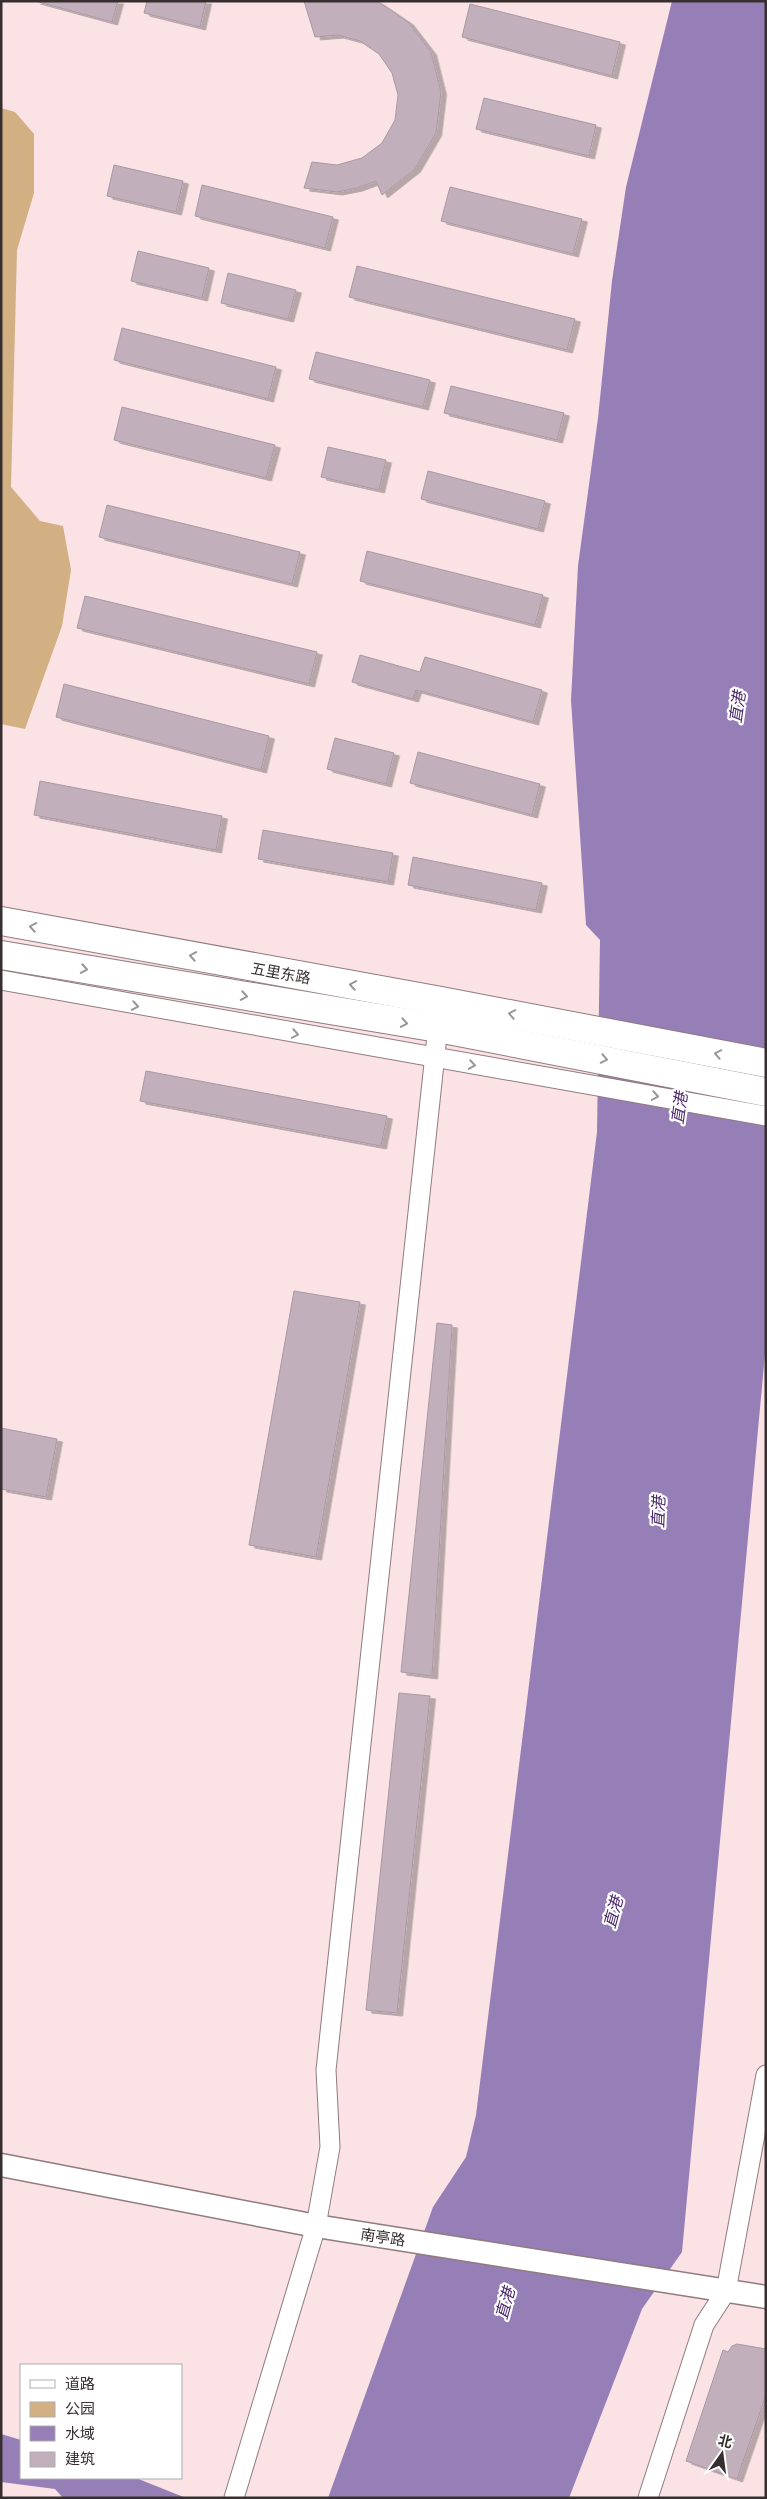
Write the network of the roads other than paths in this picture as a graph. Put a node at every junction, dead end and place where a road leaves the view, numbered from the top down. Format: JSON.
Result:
{"nodes":[{"id":1,"x":1,"y":921,"type":"edge"},
{"id":2,"x":1,"y":955,"type":"edge"},
{"id":3,"x":1,"y":980,"type":"edge"},
{"id":4,"x":441,"y":1001,"type":"junction"},
{"id":5,"x":438,"y":1028,"type":"junction"},
{"id":6,"x":434,"y":1059,"type":"junction"},
{"id":7,"x":766,"y":1063,"type":"edge"},
{"id":8,"x":766,"y":1092,"type":"edge"},
{"id":9,"x":766,"y":1116,"type":"edge"},
{"id":10,"x":766,"y":2075,"type":"edge"},
{"id":11,"x":1,"y":2165,"type":"edge"},
{"id":12,"x":316,"y":2226,"type":"junction"},
{"id":13,"x":726,"y":2291,"type":"junction"},
{"id":14,"x":766,"y":2297,"type":"edge"},
{"id":15,"x":234,"y":2498,"type":"edge"},
{"id":16,"x":648,"y":2498,"type":"edge"}],
"edges":[{"from":4,"to":1,"type":"main road","name":"五里东路","one_way":true},
{"from":2,"to":5,"type":"main road","name":"五里东路","one_way":true},
{"from":3,"to":6,"type":"street","one_way":true},
{"from":4,"to":5,"type":"street"},
{"from":7,"to":4,"type":"main road","name":"五里东路","one_way":true},
{"from":5,"to":6,"type":"street"},
{"from":5,"to":8,"type":"main road","name":"五里东路","one_way":true},
{"from":6,"to":9,"type":"street","one_way":true},
{"from":6,"to":12,"type":"street"},
{"from":10,"to":13,"type":"street"},
{"from":11,"to":12,"type":"street","name":"南亭路"},
{"from":12,"to":13,"type":"street","name":"南亭路"},
{"from":12,"to":15,"type":"street"},
{"from":13,"to":14,"type":"street","name":"南亭路"},
{"from":13,"to":16,"type":"street"}]}
